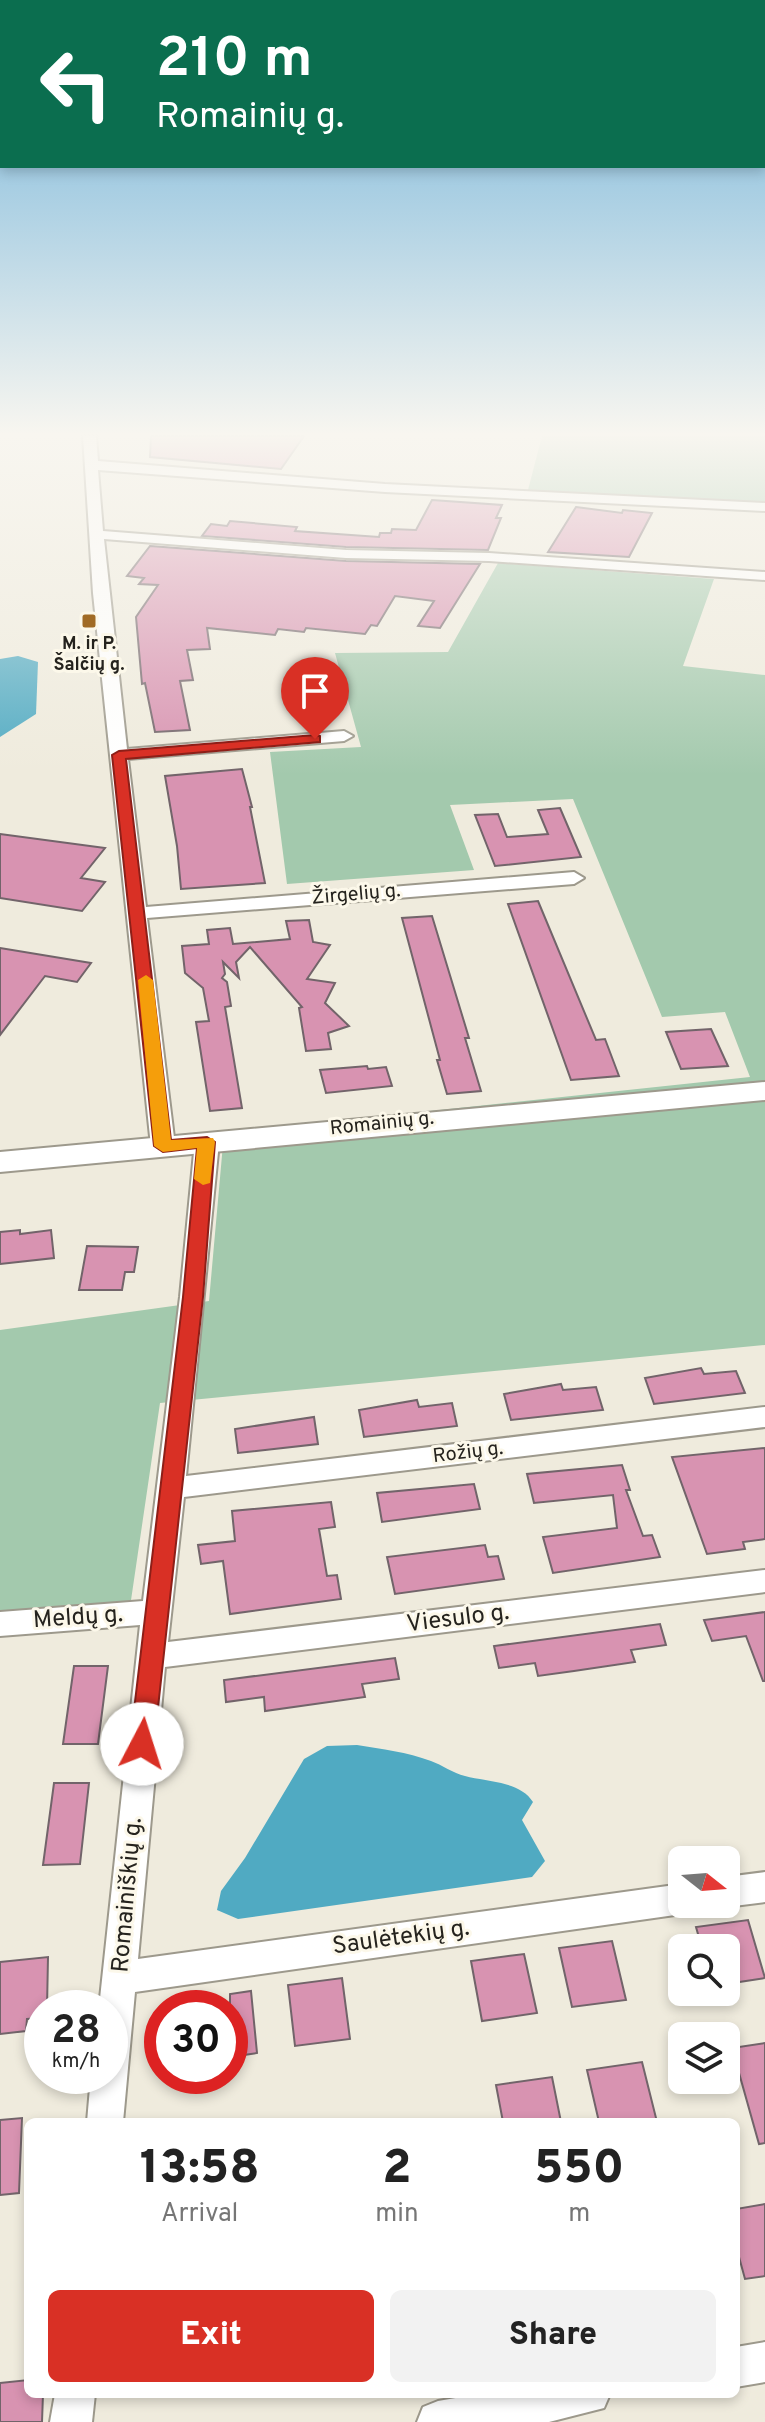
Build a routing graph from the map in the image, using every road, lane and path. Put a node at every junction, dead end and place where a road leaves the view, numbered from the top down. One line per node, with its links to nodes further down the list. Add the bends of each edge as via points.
1 (97, 549): 5 (street)
2 (287, 549): 3 (street)
3 (765, 576)
4 (344, 736): 5 (street)
5 (119, 755): 7 (street)
6 (574, 878): 7 (street, Žirgelių g.)
7 (139, 913): 10 (street)
8 (765, 1091): 9 (main road, Romainių g.)
9 (207, 1142): 10 (main road, Romainių g.); 13 (street, Romainiškių g.)
10 (163, 1146): 11 (main road, Romainių g.)
11 (0, 1162)
12 (765, 1417): 13 (street, Rožių g.)
13 (170, 1488): 15 (street, Romainiškių g.)
14 (765, 1581): 17 (street, Viesulo g.)
15 (155, 1612): 16 (street, Meldų g.); 17 (street, Romainiškių g.)
16 (0, 1624)
17 (151, 1656): 21 (street, Romainiškių g.)
18 (765, 1887): 19 (street)
19 (740, 1890)
20 (668, 1901): 21 (street, Saulėtekių g.)
21 (120, 1978): 22 (street, Romainiškių g.)
22 (105, 2118)
23 (765, 2362): 24 (street)
24 (740, 2366)
25 (74, 2398): 27 (street)
26 (568, 2398): 28 (street)
27 (71, 2422)
28 (438, 2422)

